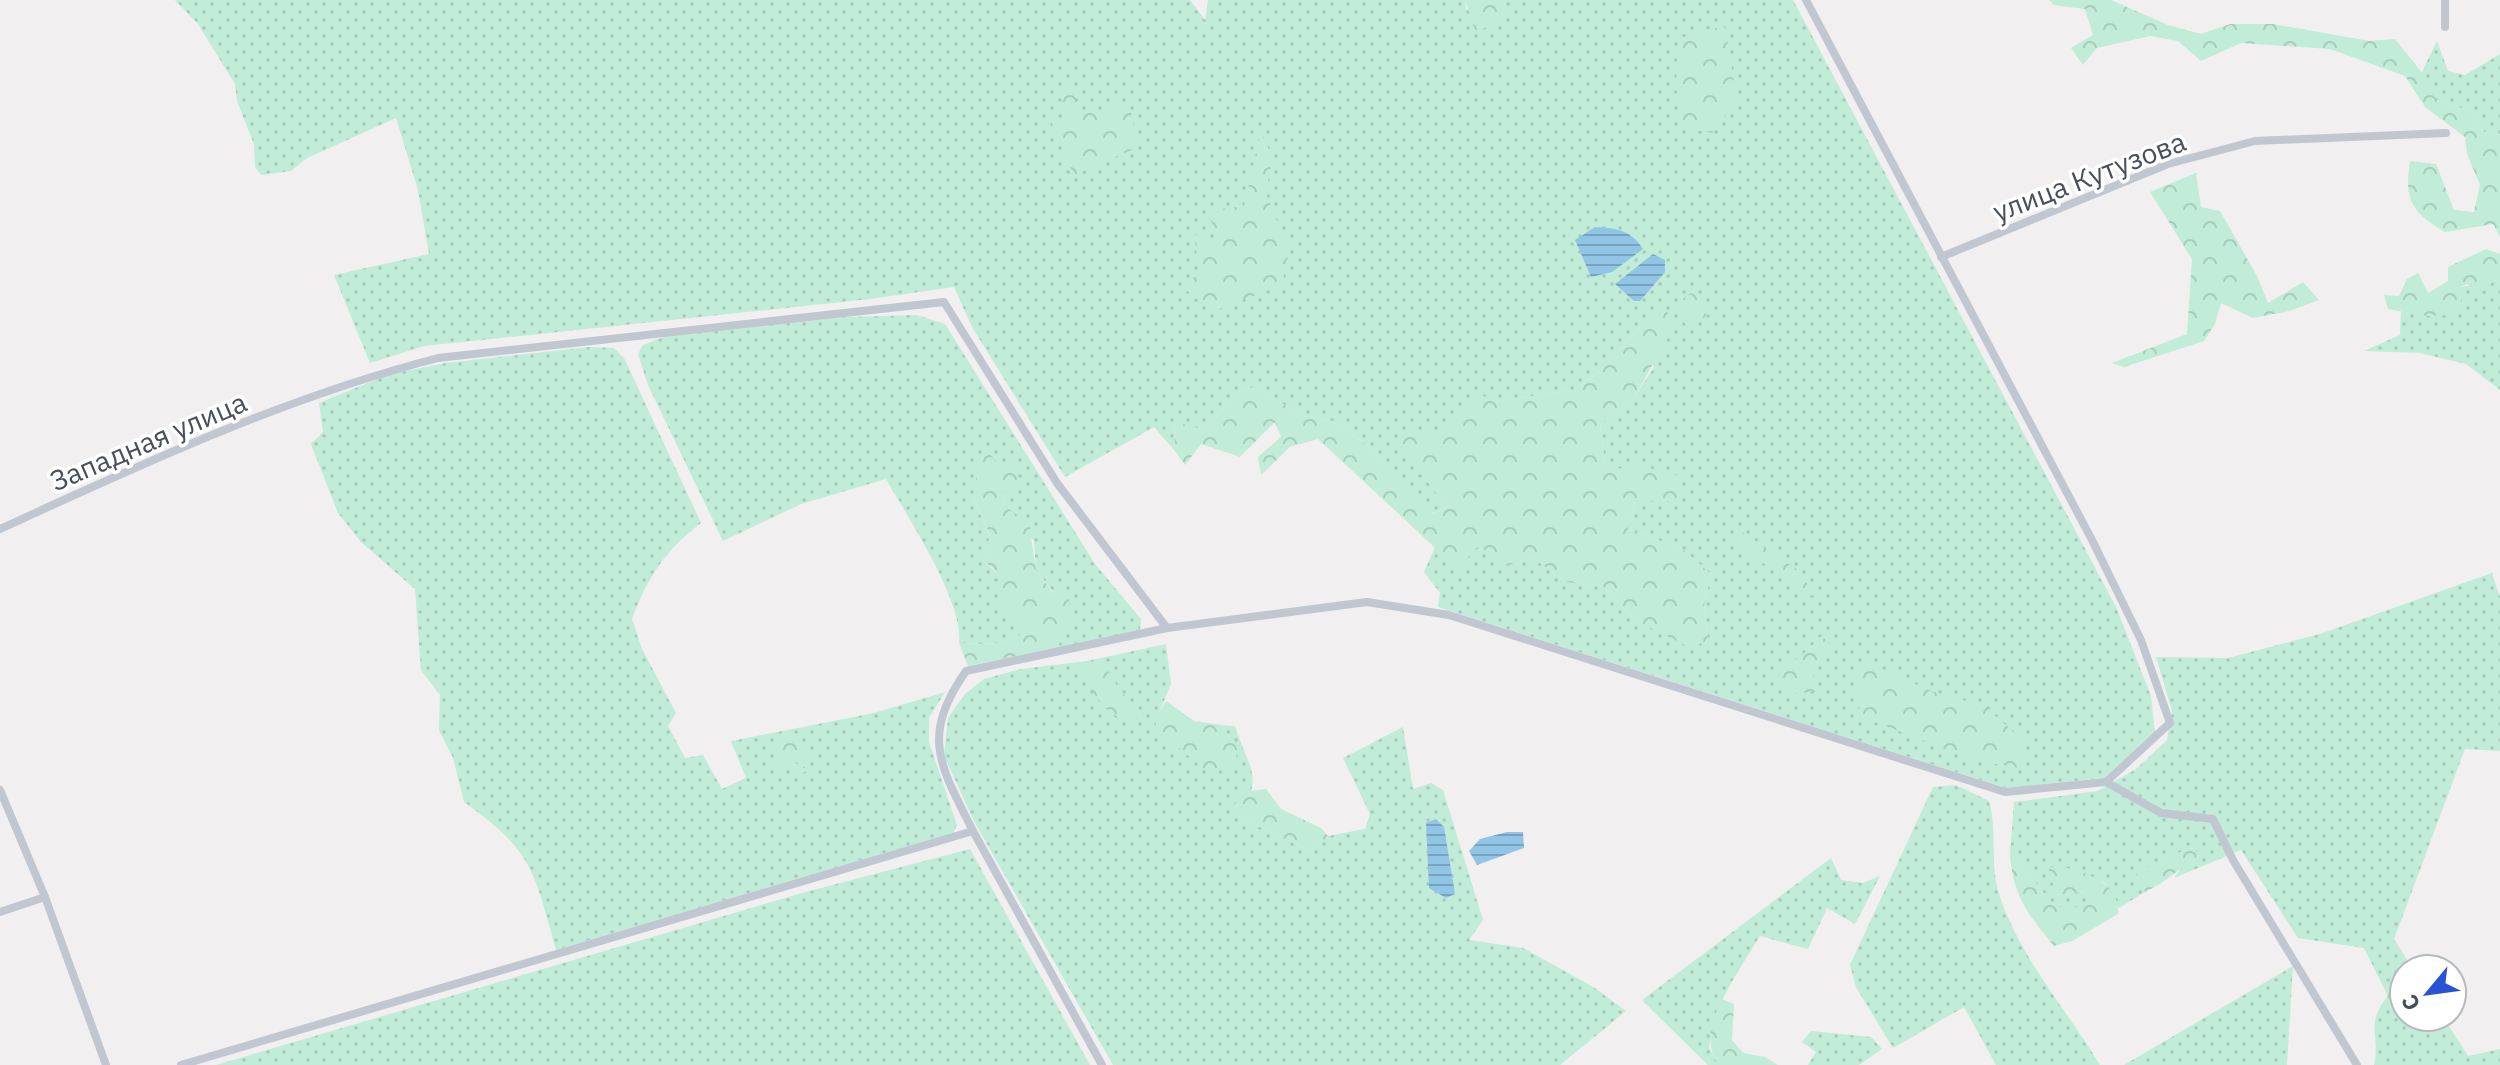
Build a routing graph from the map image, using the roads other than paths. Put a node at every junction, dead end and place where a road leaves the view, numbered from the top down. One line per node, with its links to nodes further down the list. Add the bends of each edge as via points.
1 (1806, 0): 5 (street)
2 (2445, 0): 3 (street)
3 (2445, 27)
4 (2446, 133): 5 (street, улица Кутузова, via 2255,141 2168,164)
5 (1941, 257): 8 (street, via 2099,554 2141,640 2170,723)
6 (0, 529): 7 (street, Западная улица, via 163,454 385,372 438,358 944,302 1057,483)
7 (1167, 628): 8 (street, via 1367,602 1449,615 2005,792); 10 (street, via 966,671 940,716 939,756)
8 (2106, 782): 16 (street, via 2161,813 2213,819)
9 (0, 790): 11 (street)
10 (973, 831): 14 (street); 15 (street)
11 (45, 897): 12 (street); 13 (street)
12 (0, 912)
13 (106, 1065)
14 (181, 1065)
15 (1102, 1065)
16 (2357, 1065)

